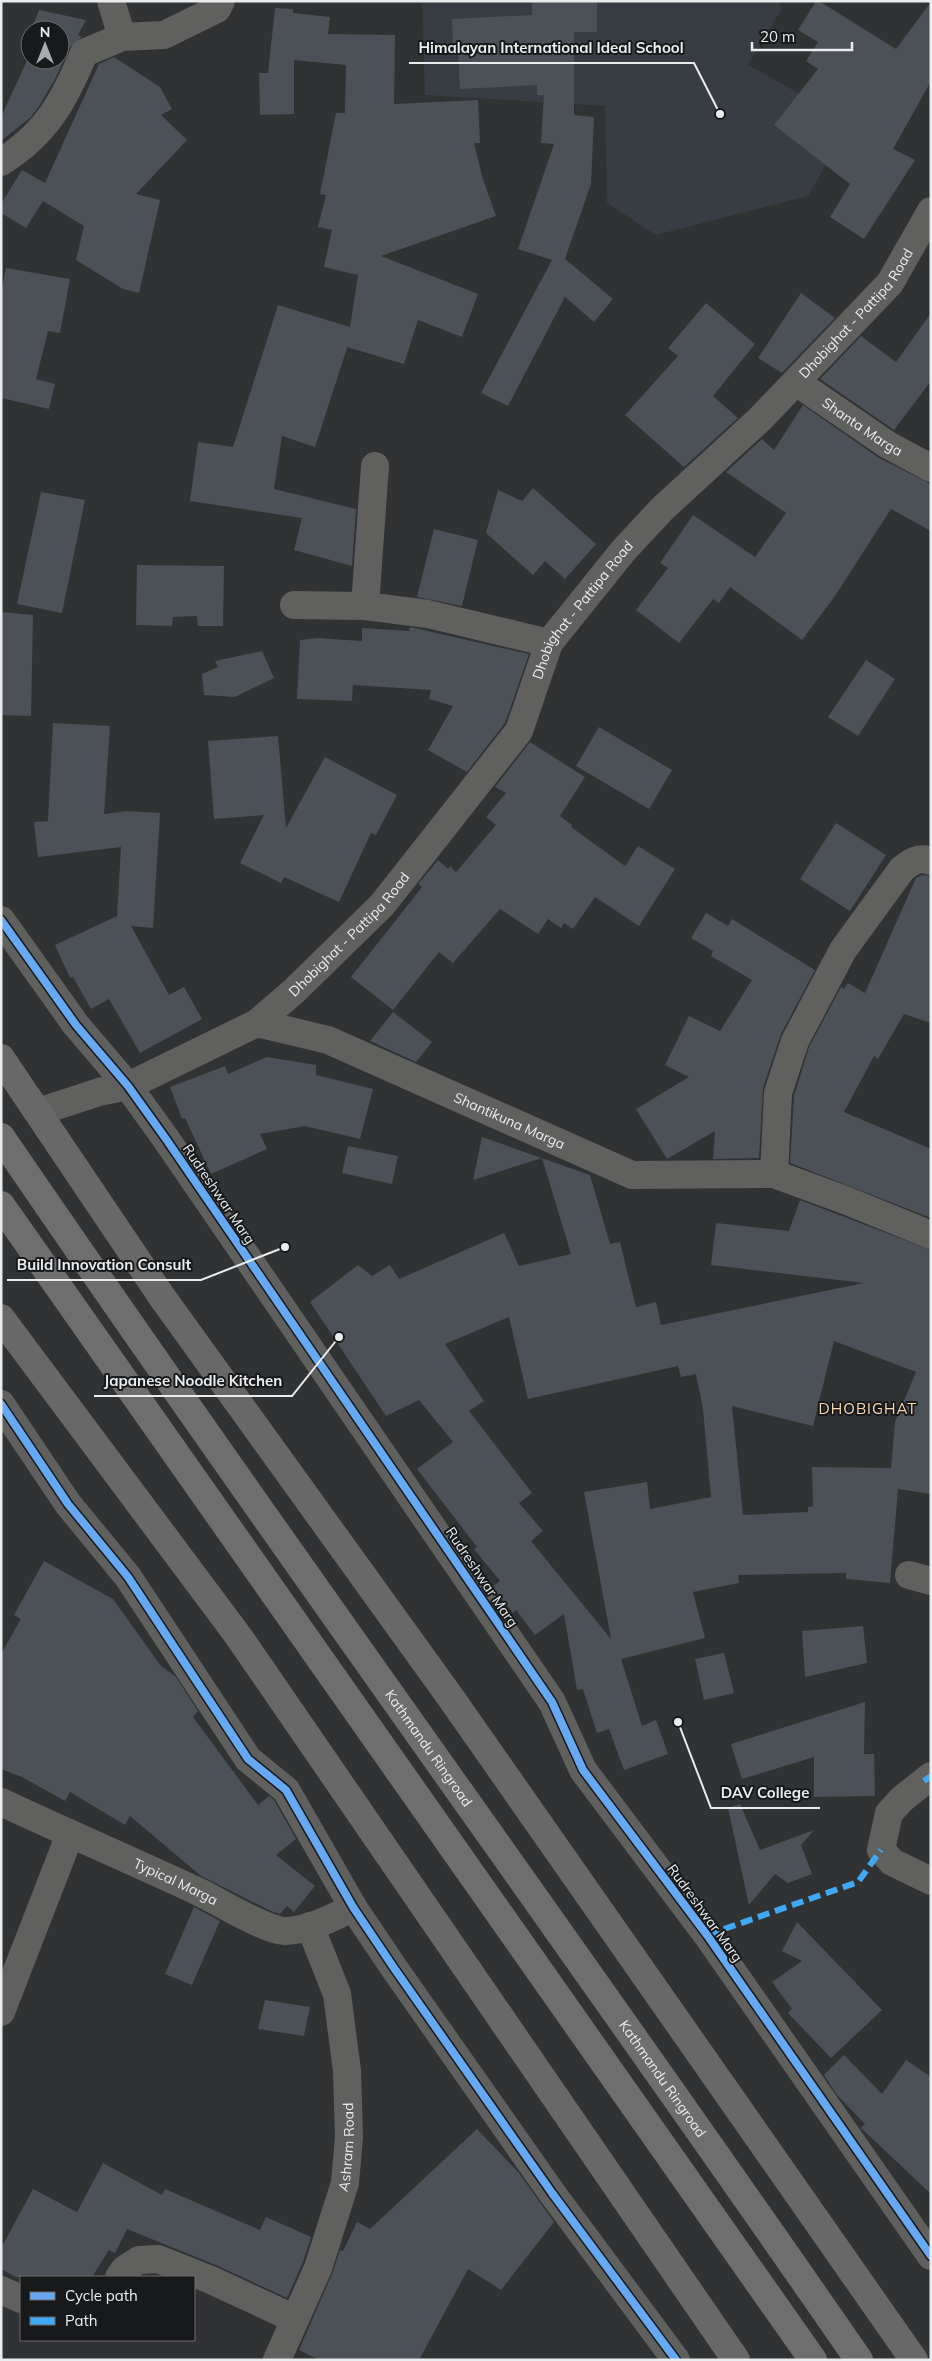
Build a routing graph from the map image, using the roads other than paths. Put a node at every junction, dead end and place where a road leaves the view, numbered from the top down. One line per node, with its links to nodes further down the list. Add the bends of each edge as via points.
1 (110, 1): 3 (street)
2 (221, 1): 3 (street, via 217,9 164,35)
3 (122, 38): 4 (street, via 84,53 67,95 38,133 18,152)
4 (1, 162)
5 (931, 211): 6 (street, Dhobighat - Pattipa Road, via 890,283)
6 (796, 382): 8 (street, Shanta Marga, via 888,445); 11 (street, Dhobighat - Pattipa Road, via 662,509)
7 (375, 466): 10 (street)
8 (931, 468)
9 (294, 605): 10 (street)
10 (365, 606): 11 (street, via 428,614)
11 (549, 643): 14 (street, Dhobighat - Pattipa Road, via 519,731 382,905)
12 (931, 861): 19 (street, via 913,861 902,869 843,950 795,1041 778,1093)
13 (1, 920): 16 (street, Rudreshwar Marg, via 76,1025)
14 (257, 1023): 16 (street); 19 (street, Shantikuna Marga, via 328,1040 632,1175)
15 (1, 1058): 17 (main road)
16 (128, 1086): 17 (street); 31 (street, Rudreshwar Marg, via 552,1702 583,1770 707,1935)
17 (38, 1112): 41 (main road, via 162,1298 451,1698)
18 (1, 1137): 40 (highway, Kathmandu Ringroad, via 171,1385 594,1979)
19 (774, 1174): 21 (street, Shantikuna Marga)
20 (1, 1205): 39 (highway)
21 (931, 1235)
22 (1, 1318): 38 (main road, via 239,1637)
23 (1, 1404): 28 (street, via 68,1504 128,1577 248,1759 286,1790)
24 (928, 1779): 27 (street, via 889,1813 881,1850 892,1862)
25 (1, 1802): 26 (street, Typical Marga)
26 (70, 1834): 29 (street, Typical Marga, via 250,1919 285,1931); 30 (street)
27 (931, 1881)
28 (354, 1908): 29 (street, Typical Marga); 37 (street, via 540,2176)
29 (310, 1926): 35 (street, Ashram Road, via 337,1994 347,2071 349,2137 345,2183 318,2268)
30 (1, 2012)
31 (931, 2256)
32 (120, 2276): 35 (street, via 138,2260 158,2259)
33 (1, 2290): 34 (street)
34 (20, 2299)
35 (295, 2319): 36 (street, Ashram Road)
36 (277, 2360)
37 (676, 2360)
38 (736, 2360)
39 (813, 2360)
40 (859, 2360)
41 (914, 2360)

